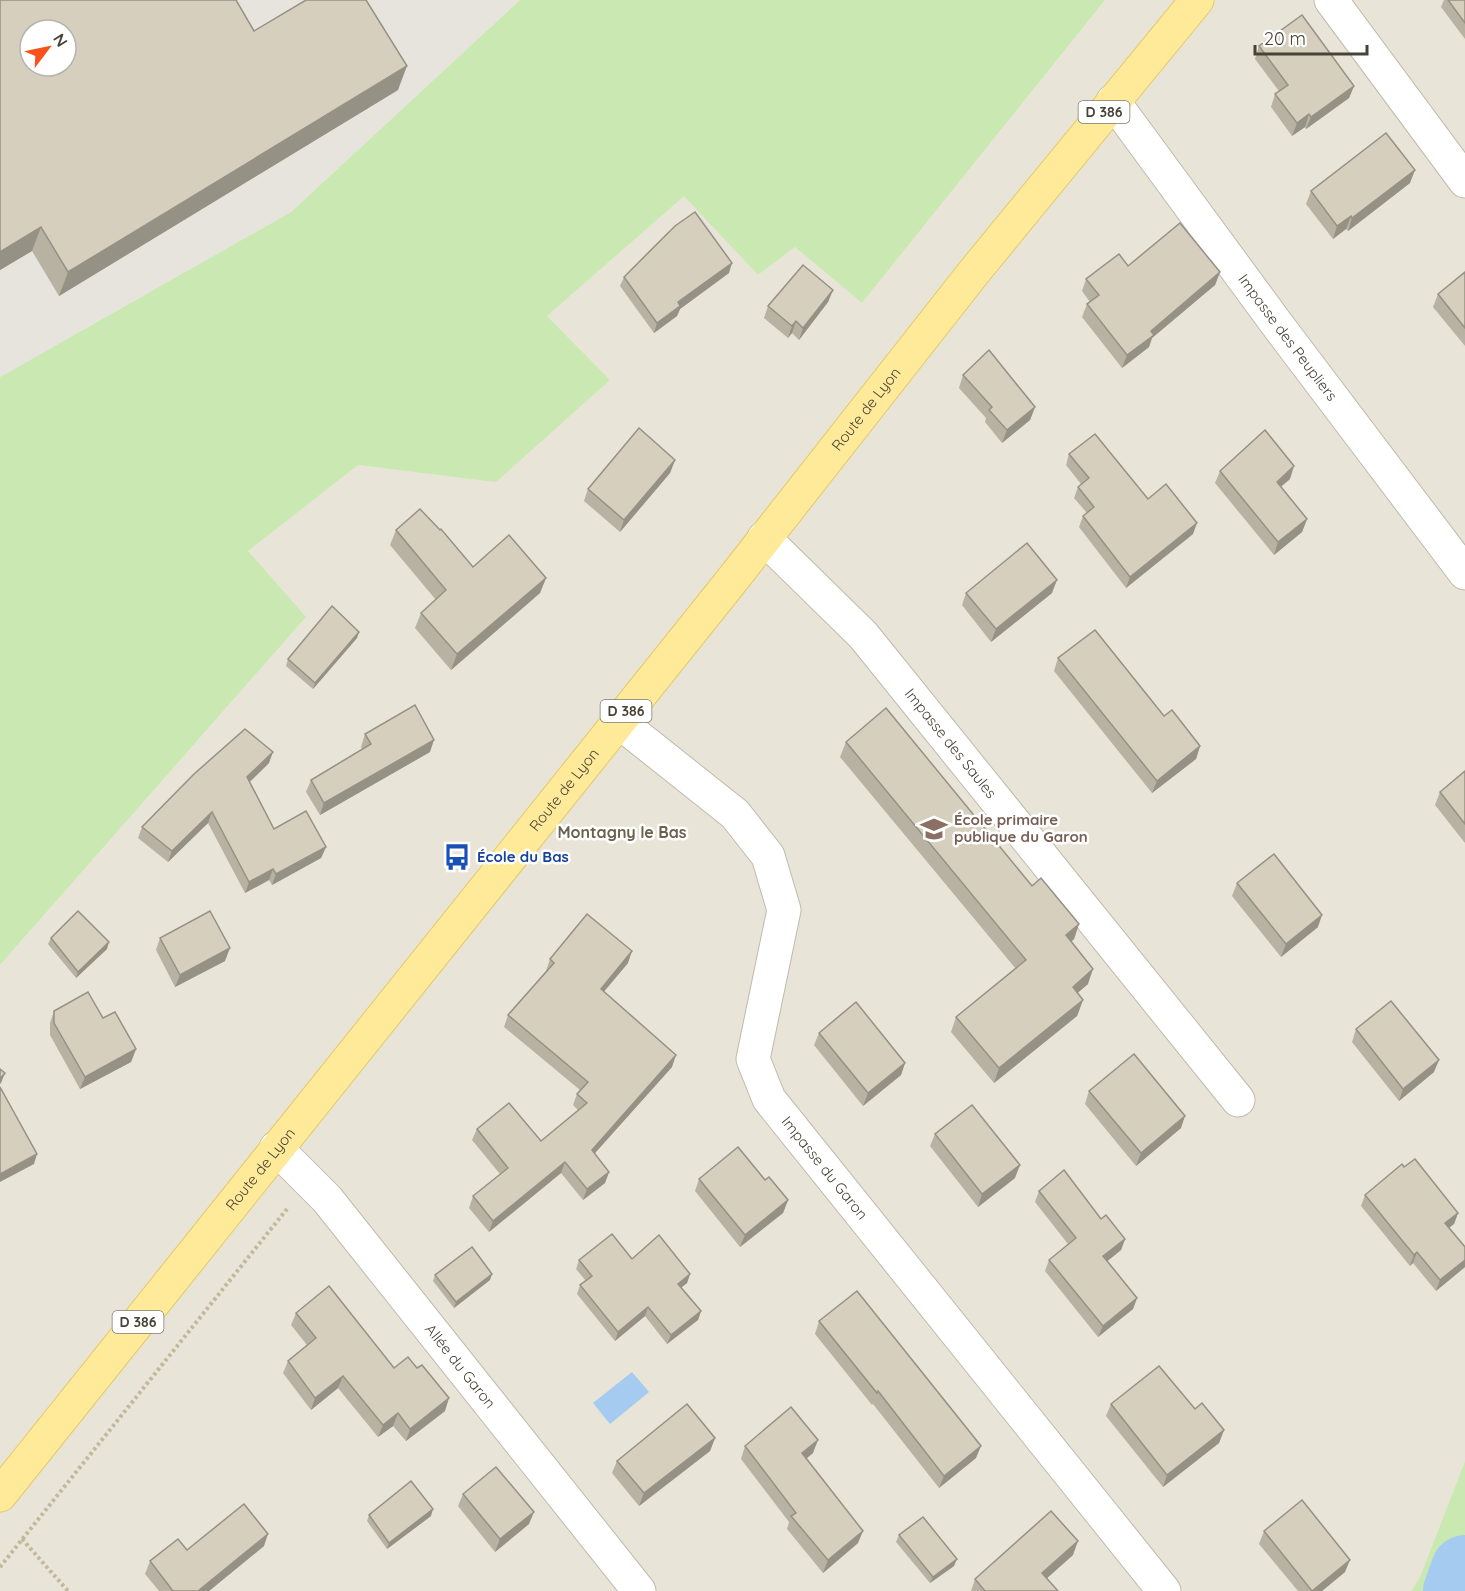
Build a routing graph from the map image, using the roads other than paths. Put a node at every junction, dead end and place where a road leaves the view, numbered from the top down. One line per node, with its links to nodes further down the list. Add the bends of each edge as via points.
1 (1197, 0): 3 (main road, Route de Lyon / D 386)
2 (1330, 0): 4 (street)
3 (1113, 101): 5 (main road, Route de Lyon / D 386); 6 (street, Impasse des Peupliers)
4 (1465, 182)
5 (764, 538): 7 (main road, Route de Lyon / D 386); 8 (street, Impasse des Saules, via 863,635)
6 (1465, 573)
7 (618, 721): 9 (main road, Route de Lyon / D 386); 12 (street, Impasse du Garon, via 735,814 768,856 784,910 753,1059 769,1099)
8 (1238, 1100)
9 (276, 1148): 10 (main road, Route de Lyon / D 386); 11 (street, Allée du Garon, via 327,1199)
10 (0, 1495)
11 (630, 1588)
12 (1164, 1591)

